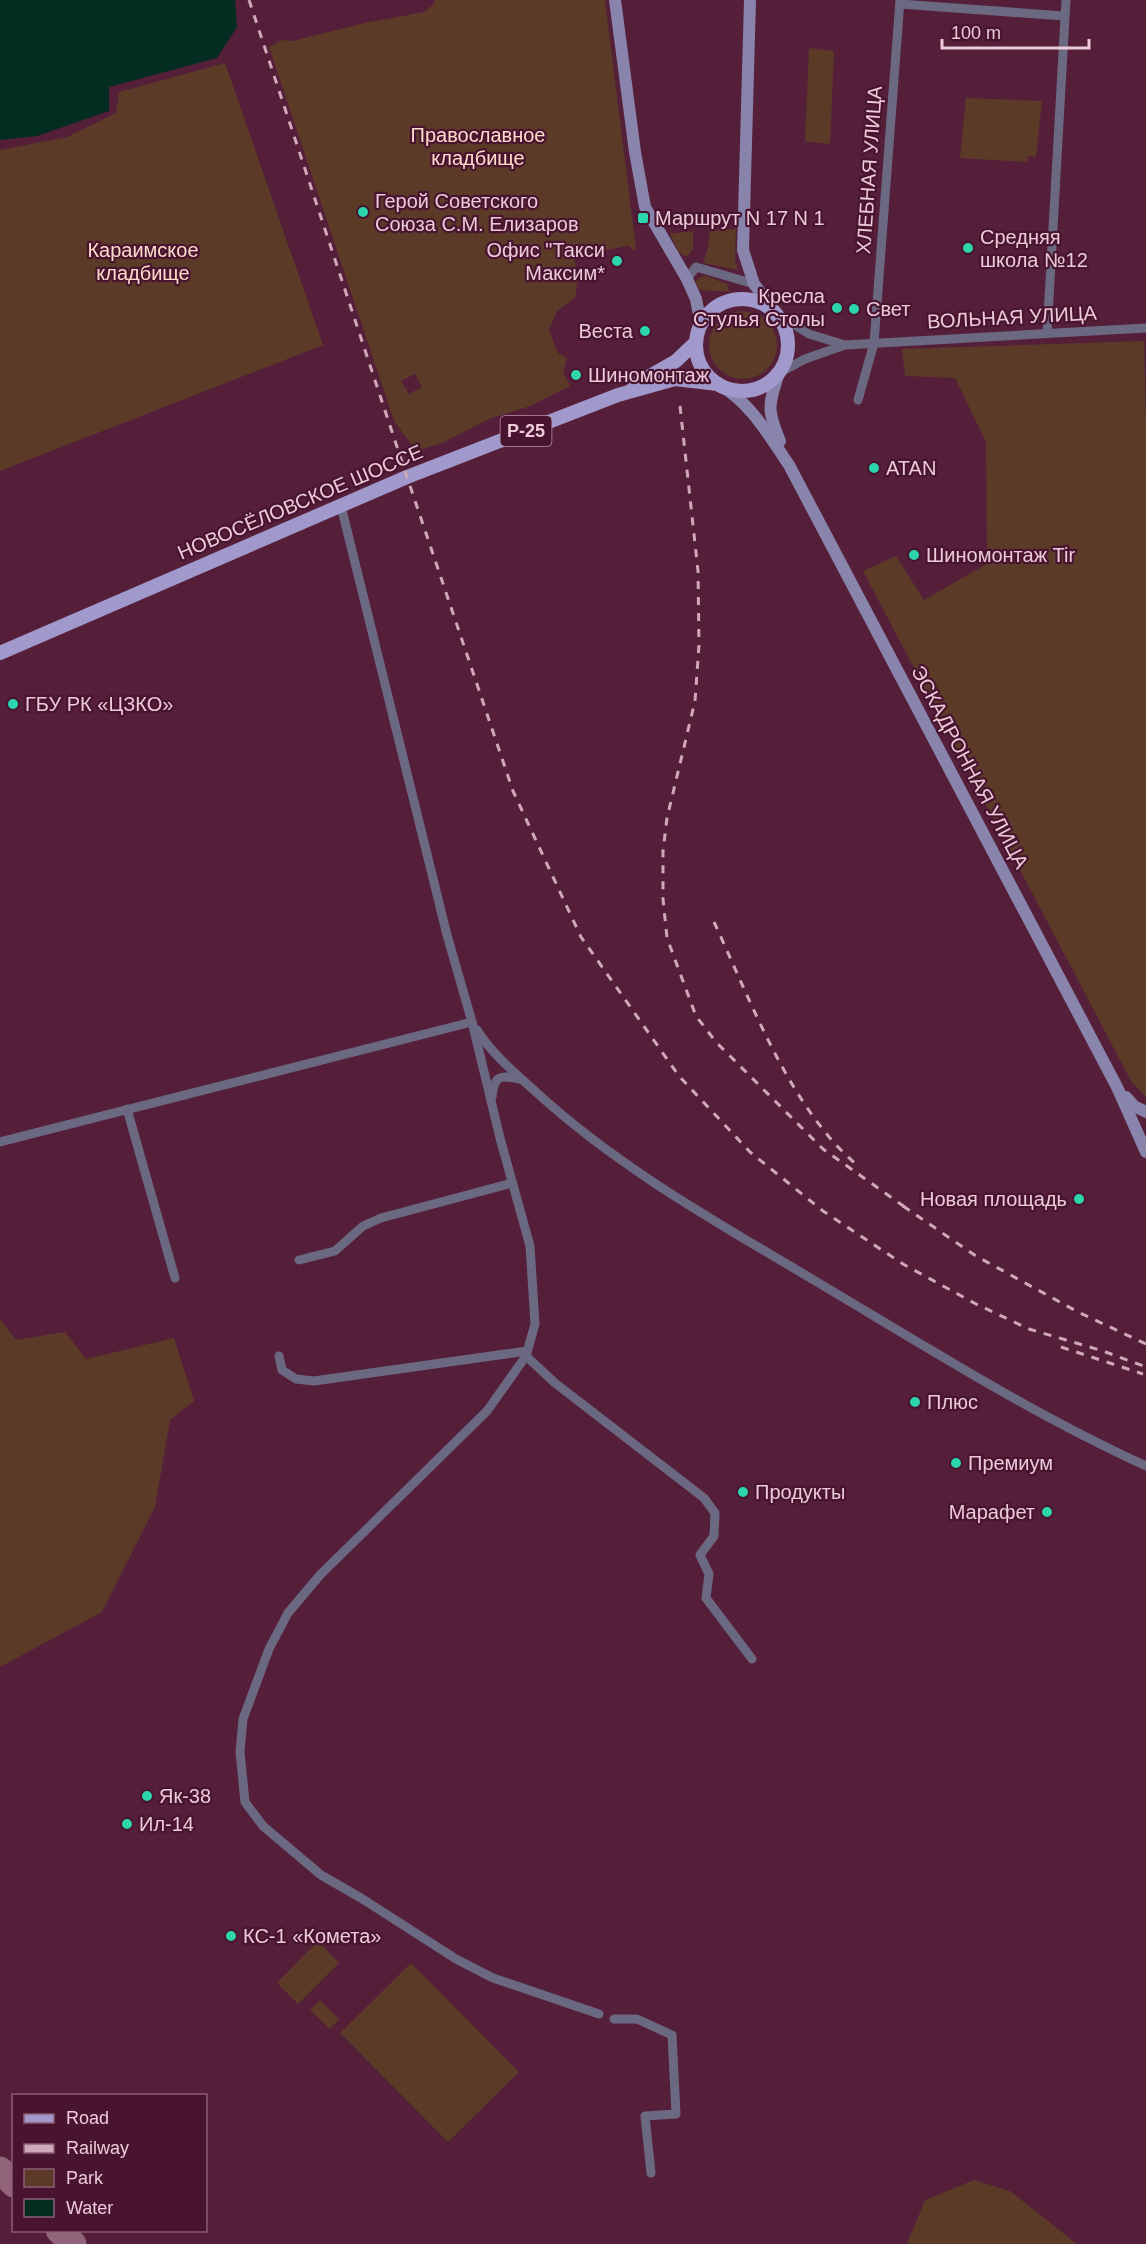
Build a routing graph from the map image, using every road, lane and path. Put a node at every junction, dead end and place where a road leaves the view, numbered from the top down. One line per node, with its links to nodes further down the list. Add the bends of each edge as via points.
1 (615, 0): 6 (main road, via 645,207)
2 (750, 0): 7 (main road, via 743,250)
3 (1066, 0): 5 (street)
4 (900, 2): 5 (street); 13 (street, ХЛЕБНАЯ УЛИЦА)
5 (1064, 16): 11 (street)
6 (687, 279): 7 (street, via 696,267); 9 (main road)
7 (754, 284): 8 (main road)
8 (777, 314): 9 (main road, via 764,304 734,300 716,306); 14 (street, via 809,333); 15 (main road, via 789,342)
9 (701, 325): 12 (main road)
10 (1145, 329): 11 (street, ВОЛЬНАЯ УЛИЦА)
11 (1047, 333): 13 (street, ВОЛЬНАЯ УЛИЦА)
12 (696, 342): 16 (main road, via 701,366); 17 (main road, НОВОСЁЛОВСКОЕ ШОССЕ, via 676,361)
13 (874, 343): 14 (street, ВОЛЬНАЯ УЛИЦА); 18 (street, ХЛЕБНАЯ УЛИЦА)
14 (845, 345): 15 (street, via 805,359)
15 (779, 374): 16 (main road, via 752,389 735,390); 19 (main road, via 769,404 770,415)
16 (718, 384): 17 (main road, НОВОСЁЛОВСКОЕ ШОССЕ, via 675,379); 19 (main road, via 749,407)
17 (618, 395): 20 (main road, НОВОСЁЛОВСКОЕ ШОССЕ / Р-25)
18 (858, 400)
19 (789, 465): 24 (main road, ЭСКАДРОННАЯ УЛИЦА)
20 (341, 506): 21 (main road, НОВОСЁЛОВСКОЕ ШОССЕ / Р-25); 22 (street, via 448,940)
21 (0, 653)
22 (472, 1022): 23 (street); 25 (street); 26 (street)
23 (522, 1080): 25 (street, via 498,1078); 36 (street, via 619,1160 715,1222 962,1369 1083,1437)
24 (1117, 1087): 27 (main road, via 1134,1106); 28 (main road)
25 (491, 1102): 31 (street)
26 (127, 1109): 29 (street); 33 (street)
27 (1146, 1112)
28 (1143, 1135): 30 (main road)
29 (0, 1142)
30 (1146, 1152)
31 (512, 1183): 32 (street, via 381,1218 363,1226 335,1251); 34 (street, via 530,1246 535,1324)
32 (299, 1260)
33 (175, 1278)
34 (527, 1354): 35 (street, via 314,1381 296,1379 282,1371); 37 (street, via 555,1383 704,1498 715,1513 714,1536 700,1555 709,1575 706,1598); 38 (street, via 487,1411 320,1575 288,1613 246,1706 240,1752 242,1778 245,1802 263,1826 321,1875 493,1978)
35 (279, 1356)
36 (1146, 1466)
37 (752, 1659)
38 (599, 2014)
39 (614, 2019): 40 (street, via 637,2019 672,2035 676,2114 645,2116)
40 (651, 2173)

